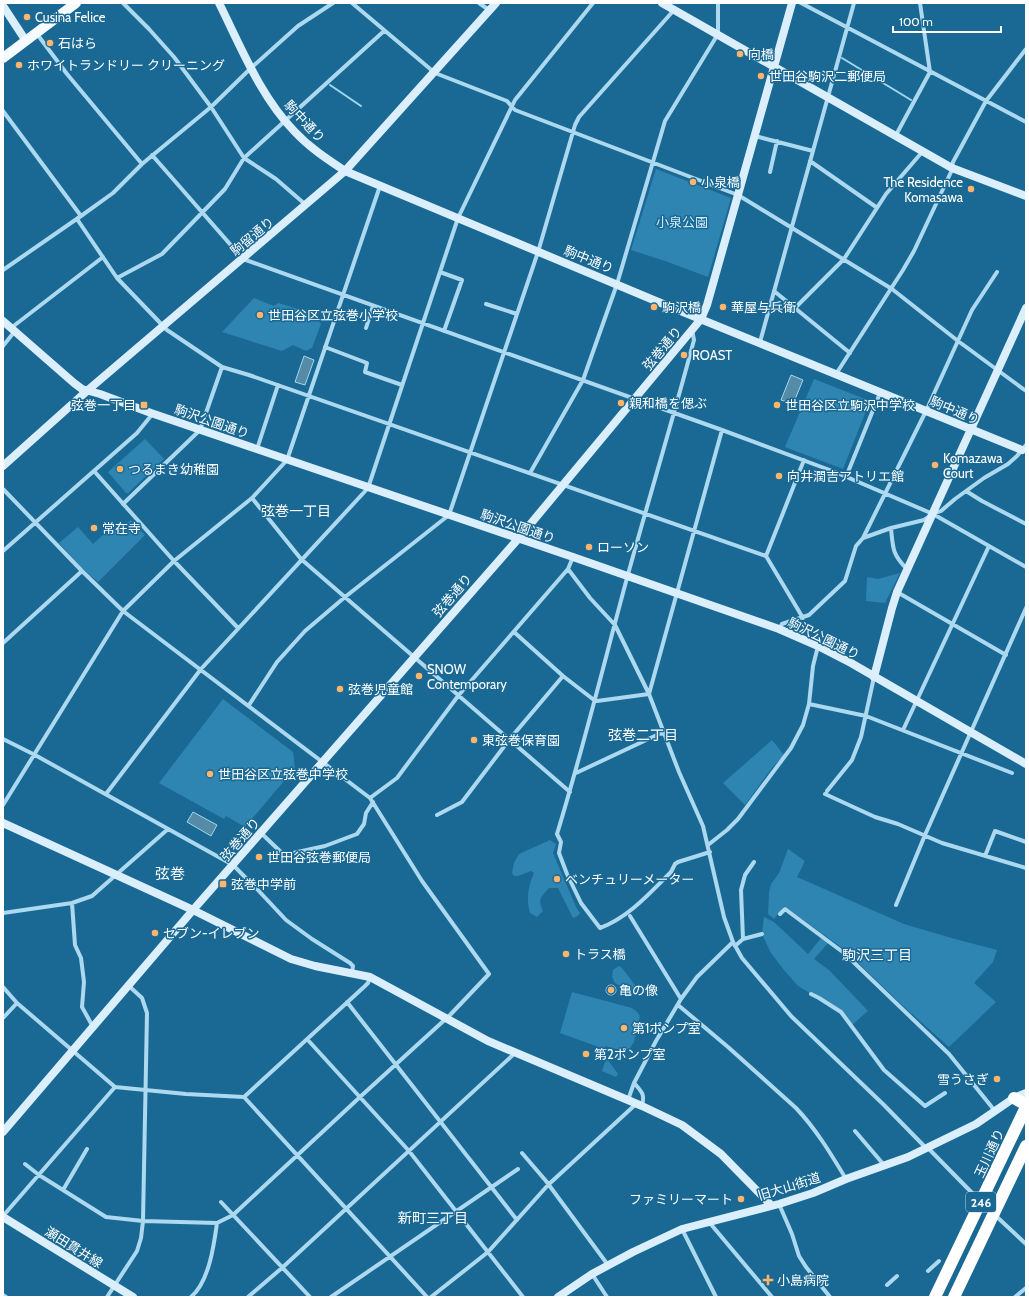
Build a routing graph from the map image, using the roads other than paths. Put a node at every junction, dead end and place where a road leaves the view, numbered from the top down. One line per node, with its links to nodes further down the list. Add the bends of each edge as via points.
1 (76, 3): 20 (main road)
2 (123, 3): 32 (street, via 174,57)
3 (219, 3): 26 (street, 駒中通り)
4 (333, 3): 26 (street, via 298,26)
5 (352, 3): 19 (street)
6 (479, 3): 16 (street)
7 (496, 3): 16 (street, 駒留通り)
8 (594, 3): 31 (street)
9 (662, 3): 17 (street)
10 (718, 3): 21 (street)
11 (792, 3): 25 (street, 弦巻通り)
12 (801, 3): 18 (street)
13 (854, 3): 18 (street)
14 (920, 3): 27 (street)
15 (3, 6): 22 (street)
16 (490, 10): 28 (street, 駒留通り)
17 (674, 10): 21 (street); 36 (street, via 579,118)
18 (846, 27): 27 (street); 29 (street)
19 (384, 31): 28 (street); 34 (street)
20 (37, 34): 22 (main road); 46 (street)
21 (718, 34): 25 (street); 45 (street, via 665,121)
22 (26, 41): 24 (main road)
23 (1026, 50): 30 (street)
24 (3, 58)
25 (775, 67): 29 (street); 38 (street, 弦巻通り)
26 (251, 68): 32 (street); 34 (street, 駒中通り)
27 (930, 72): 30 (street); 37 (street)
28 (435, 73): 31 (street, via 507,102); 48 (street, 駒留通り)
29 (828, 97): 37 (street); 40 (street)
30 (986, 101): 35 (street); 47 (street)
31 (511, 106): 36 (street); 57 (street)
32 (211, 107): 42 (street); 43 (street)
33 (3, 111): 56 (street)
34 (285, 121): 43 (street); 48 (street, 駒中通り, via 316,152)
35 (1026, 122)
36 (574, 131): 45 (street); 59 (street)
37 (896, 135): 41 (street)
38 (755, 136): 39 (street); 51 (street, 弦巻通り)
39 (777, 141): 40 (street); 49 (street)
40 (813, 150): 44 (street)
41 (924, 151): 47 (street); 54 (street)
42 (152, 155): 46 (street); 55 (street)
43 (244, 158): 53 (street, via 276,179); 55 (street, via 225,189)
44 (810, 161): 54 (street); 58 (street)
45 (653, 162): 51 (street); 67 (street)
46 (142, 164): 56 (street, via 121,186)
47 (952, 168): 52 (street); 68 (street, via 914,251)
48 (346, 171): 50 (street, 駒中通り); 53 (street, 駒留通り)
49 (770, 172)
50 (380, 186): 57 (street, 駒中通り); 70 (street)
51 (738, 195): 58 (street); 76 (street, 弦巻通り, via 706,310)
52 (1026, 196)
53 (306, 205): 61 (street, 駒留通り)
54 (876, 207): 62 (street)
55 (202, 212): 61 (street); 66 (street, via 162,254)
56 (79, 218): 60 (street); 63 (street)
57 (458, 218): 59 (street, 駒中通り); 64 (street)
58 (792, 228): 62 (street); 69 (street)
59 (538, 252): 67 (street, 駒中通り); 75 (street)
60 (103, 257): 66 (street); 81 (street)
61 (243, 259): 70 (street); 79 (street, 駒留通り)
62 (844, 259): 68 (street); 73 (street)
63 (3, 270)
64 (440, 272): 78 (street); 83 (street, via 462,280)
65 (997, 272): 84 (street, via 972,310)
66 (117, 278): 79 (street)
67 (617, 284): 76 (street, 駒中通り); 93 (street)
68 (892, 289): 84 (street); 89 (street)
69 (774, 292): 73 (street); 85 (street)
70 (343, 294): 72 (street); 87 (street)
71 (486, 304): 75 (street)
72 (373, 306): 78 (street); 80 (street)
73 (795, 308): 89 (street)
74 (1026, 308): 91 (street)
75 (517, 314): 88 (street)
76 (701, 319): 82 (street, 弦巻通り); 85 (street, 駒中通り)
77 (3, 321): 81 (street, 駒沢公園通り)
78 (423, 323): 83 (street); 95 (street)
79 (163, 326): 90 (street); 96 (street, 駒留通り)
80 (366, 328)
81 (13, 329): 86 (street); 96 (street, 駒沢公園通り, via 74,384)
82 (692, 330): 100 (street, 弦巻通り); 103 (street, via 694,340)
83 (444, 331): 88 (street)
84 (958, 341): 91 (street); 101 (street)
85 (760, 342): 92 (street, 駒中通り)
86 (3, 346)
87 (325, 347): 95 (street, via 367,363 365,372); 99 (street)
88 (504, 353): 93 (street); 110 (street)
89 (850, 353): 92 (street)
90 (222, 367): 94 (street); 105 (street)
91 (998, 370): 97 (street); 107 (street)
92 (836, 374): 98 (street, 駒中通り)
93 (582, 380): 100 (street); 115 (street)
94 (278, 385): 99 (street); 109 (street)
95 (402, 385): 104 (street)
96 (88, 390): 102 (street, 駒沢公園通り); 113 (street, 駒留通り)
97 (1026, 390)
98 (880, 392): 101 (street, 駒中通り); 116 (street)
99 (308, 396): 104 (street); 111 (street)
100 (634, 399): 103 (street); 117 (street, 弦巻通り)
101 (926, 411): 107 (street, 駒中通り); 121 (street)
102 (152, 413): 105 (street, 駒沢公園通り); 114 (street, via 137,433)
103 (674, 413): 106 (street); 124 (street)
104 (389, 424): 110 (street); 118 (street)
105 (200, 430): 109 (street, 駒沢公園通り); 123 (street)
106 (722, 430): 112 (street); 130 (street)
107 (971, 430): 108 (street, 駒中通り); 125 (street)
108 (1024, 448): 120 (street, via 1008,464 993,471)
109 (256, 450): 111 (street, 駒沢公園通り)
110 (470, 453): 115 (street); 126 (street)
111 (286, 460): 118 (street, 駒沢公園通り); 122 (street)
112 (804, 460): 116 (street); 135 (street)
113 (3, 466)
114 (94, 471): 123 (street); 127 (street)
115 (530, 473): 117 (street)
116 (846, 477): 121 (street)
117 (562, 485): 124 (street); 132 (street, 弦巻通り)
118 (368, 488): 126 (street, 駒沢公園通り); 137 (street)
119 (3, 489): 127 (street)
120 (966, 491): 125 (street, via 941,511); 128 (street)
121 (885, 494): 125 (street); 131 (street)
122 (252, 498): 137 (street); 138 (street)
123 (123, 504): 138 (street)
124 (646, 514): 130 (street); 143 (street)
125 (933, 514): 129 (street, via 924,520); 133 (street); 141 (street)
126 (449, 515): 132 (street, 駒沢公園通り); 146 (street)
127 (36, 522): 134 (street); 142 (street)
128 (1026, 524)
129 (891, 528): 131 (street); 141 (street, via 894,552)
130 (693, 531): 135 (street); 145 (street)
131 (863, 538): 149 (street, via 856,546 845,581)
132 (518, 539): 136 (street, 駒沢公園通り); 158 (street, 弦巻通り)
133 (989, 546): 139 (street); 150 (street)
134 (3, 551)
135 (766, 556): 149 (street)
136 (573, 557): 140 (street); 143 (street, 駒沢公園通り)
137 (301, 559): 146 (street); 152 (street)
138 (174, 561): 148 (street); 152 (street)
139 (1026, 567)
140 (568, 569): 151 (street); 154 (street)
141 (907, 570): 144 (street)
142 (82, 571): 148 (street); 155 (street)
143 (628, 576): 145 (street, 駒沢公園通り); 151 (street)
144 (898, 592): 150 (street); 161 (street)
145 (677, 593): 153 (street, 駒沢公園通り); 162 (street)
146 (345, 597): 158 (street); 167 (street, via 305,631 277,662)
147 (1026, 608): 157 (street)
148 (123, 611): 159 (street); 175 (street)
149 (803, 618): 153 (street, via 782,624)
150 (953, 624): 157 (street); 165 (street)
151 (615, 625): 162 (street); 164 (street)
152 (238, 628): 159 (street)
153 (779, 629): 156 (street, 駒沢公園通り)
154 (514, 632): 160 (street); 163 (street)
155 (3, 643)
156 (818, 646): 161 (street, 駒沢公園通り); 166 (street)
157 (1006, 655): 171 (street)
158 (413, 657): 163 (street); 176 (street, 弦巻通り)
159 (202, 669): 167 (street); 181 (street)
160 (563, 676): 164 (street); 173 (street)
161 (874, 677): 165 (street, 駒沢公園通り); 168 (street)
162 (648, 694): 164 (street); 170 (street)
163 (458, 696): 173 (street); 182 (street, via 397,778)
164 (594, 700): 178 (street)
165 (916, 702): 169 (street); 171 (street, 駒沢公園通り)
166 (809, 704): 168 (street); 191 (street, via 803,726 791,748 738,819)
167 (249, 705): 176 (street)
168 (866, 716): 169 (street); 189 (street, via 852,760 826,793 875,817)
169 (903, 730): 174 (street)
170 (664, 733): 178 (street); 191 (street, via 703,826)
171 (971, 733): 174 (street); 177 (street, 駒沢公園通り)
172 (3, 739): 175 (street)
173 (509, 740): 180 (street); 185 (street, via 460,804)
174 (962, 753): 179 (street); 189 (street)
175 (35, 754): 181 (street); 184 (street)
176 (323, 762): 182 (street); 188 (street, 弦巻通り)
177 (1026, 764)
178 (576, 773): 180 (street)
179 (1012, 773)
180 (570, 792): 192 (street, via 557,834 561,842 559,853 581,904 600,928 612,924 629,911 671,872 675,864)
181 (106, 794): 187 (street)
182 (370, 798): 183 (street)
183 (373, 802): 188 (street, via 357,834 325,846 284,855); 217 (street, via 426,887 488,974)
184 (3, 805)
185 (437, 815)
186 (3, 824): 197 (street)
187 (168, 829): 195 (street); 197 (street)
188 (261, 833): 195 (street, 弦巻通り)
189 (925, 835): 193 (street); 199 (street)
190 (1026, 842): 193 (street, via 995,831)
191 (708, 845): 192 (street)
192 (710, 852): 206 (street, via 724,917)
193 (985, 856): 196 (street)
194 (754, 862): 205 (street, via 745,875 741,890)
195 (233, 865): 200 (street, 弦巻通り); 207 (street, via 286,920 350,963 353,966)
196 (1026, 868)
197 (116, 876): 198 (street, via 92,896); 200 (street)
198 (72, 903): 201 (street); 218 (street, via 75,945 81,958 84,982 82,1007)
199 (896, 905)
200 (193, 910): 207 (street, via 291,959); 209 (street, 弦巻通り)
201 (3, 913)
202 (780, 914): 233 (street, via 785,909 844,953 949,1054)
203 (630, 916): 212 (street)
204 (762, 934): 205 (street)
205 (743, 939): 206 (street)
206 (734, 944): 212 (street, via 696,977); 239 (street, via 742,958 791,1016)
207 (352, 973): 208 (street)
208 (370, 977): 213 (street); 217 (street)
209 (129, 986): 218 (street, 弦巻通り); 225 (street, via 142,998 147,1013)
210 (3, 987): 214 (street)
211 (811, 994): 226 (street, via 841,1012 884,1070 925,1106)
212 (681, 999): 215 (street)
213 (347, 1002): 219 (street); 222 (street)
214 (17, 1003): 216 (street); 220 (street)
215 (678, 1005): 223 (street); 249 (street, via 805,1117)
216 (3, 1018)
217 (446, 1018): 221 (street); 222 (street)
218 (93, 1027): 220 (street, 弦巻通り)
219 (307, 1039): 228 (street); 229 (street)
220 (73, 1051): 224 (street); 237 (street, 弦巻通り)
221 (515, 1053): 231 (street); 234 (street)
222 (396, 1064): 229 (street); 234 (street)
223 (634, 1083): 231 (street); 231 (street, via 644,1098)
224 (115, 1087): 225 (street); 248 (street)
225 (145, 1089): 228 (street); 262 (street)
226 (945, 1093)
227 (1026, 1093): 230 (street, 旧大山街道)
228 (244, 1097): 243 (street)
229 (360, 1097): 241 (street); 243 (street)
230 (1014, 1098): 232 (highway); 233 (street, 旧大山街道)
231 (635, 1104): 250 (street); 255 (street, via 682,1125 706,1142)
232 (1026, 1106): 254 (highway, 玉川通り / 246)
233 (995, 1111): 239 (street, 旧大山街道, via 976,1124)
234 (442, 1122): 241 (street); 251 (street)
235 (1026, 1125): 295 (highway)
236 (855, 1131): 246 (street)
237 (3, 1132)
238 (1026, 1146): 296 (highway)
239 (927, 1148): 246 (street, 旧大山街道); 254 (street)
240 (87, 1149): 252 (street)
241 (409, 1151): 256 (street); 257 (street)
242 (522, 1153): 250 (street)
243 (297, 1156): 256 (street); 258 (street)
244 (1026, 1158): 260 (highway, 246)
245 (25, 1164): 248 (street)
246 (884, 1166): 249 (street, 旧大山街道)
247 (518, 1169): 251 (street)
248 (39, 1175): 252 (street); 259 (street)
249 (846, 1179): 255 (street, 旧大山街道, via 820,1191)
250 (548, 1185): 261 (street); 270 (street)
251 (492, 1186): 257 (street); 261 (street)
252 (63, 1190): 262 (street, via 106,1217)
253 (221, 1202): 258 (street)
254 (981, 1202): 294 (highway, 玉川通り / 246)
255 (775, 1204): 263 (street, 旧大山街道); 293 (street, via 792,1234 799,1256)
256 (347, 1209): 268 (street); 271 (street)
257 (456, 1211): 267 (street); 268 (street)
258 (233, 1215): 264 (street); 271 (street)
259 (3, 1216): 276 (street, 瀬田貫井線)
260 (997, 1217): 266 (street); 297 (highway, 246)
261 (517, 1220): 267 (street)
262 (143, 1221): 264 (street); 276 (street, via 137,1251)
263 (709, 1222): 265 (street, 旧大山街道); 292 (street)
264 (217, 1223): 282 (street, via 211,1258 198,1291)
265 (682, 1229): 270 (street, 旧大山街道); 291 (street)
266 (1026, 1244)
267 (488, 1252): 287 (street); 288 (street)
268 (391, 1257): 285 (street); 286 (street)
269 (939, 1261): 272 (street)
270 (608, 1266): 273 (street, 旧大山街道)
271 (283, 1268): 283 (street); 284 (street)
272 (928, 1271)
273 (592, 1274): 289 (street, 旧大山街道); 290 (street)
274 (897, 1276): 275 (street)
275 (887, 1285)
276 (114, 1286): 280 (street); 281 (street, 瀬田貫井線)
277 (1026, 1288): 298 (street)
278 (3, 1295): 279 (street)
279 (6, 1297)
280 (106, 1297)
281 (133, 1297)
282 (191, 1297)
283 (248, 1297)
284 (310, 1297)
285 (331, 1297)
286 (428, 1297)
287 (431, 1297)
288 (523, 1297)
289 (558, 1297)
290 (607, 1297)
291 (716, 1297)
292 (772, 1297)
293 (830, 1297)
294 (935, 1297)
295 (944, 1297)
296 (954, 1297)
297 (960, 1297)
298 (1015, 1297)

